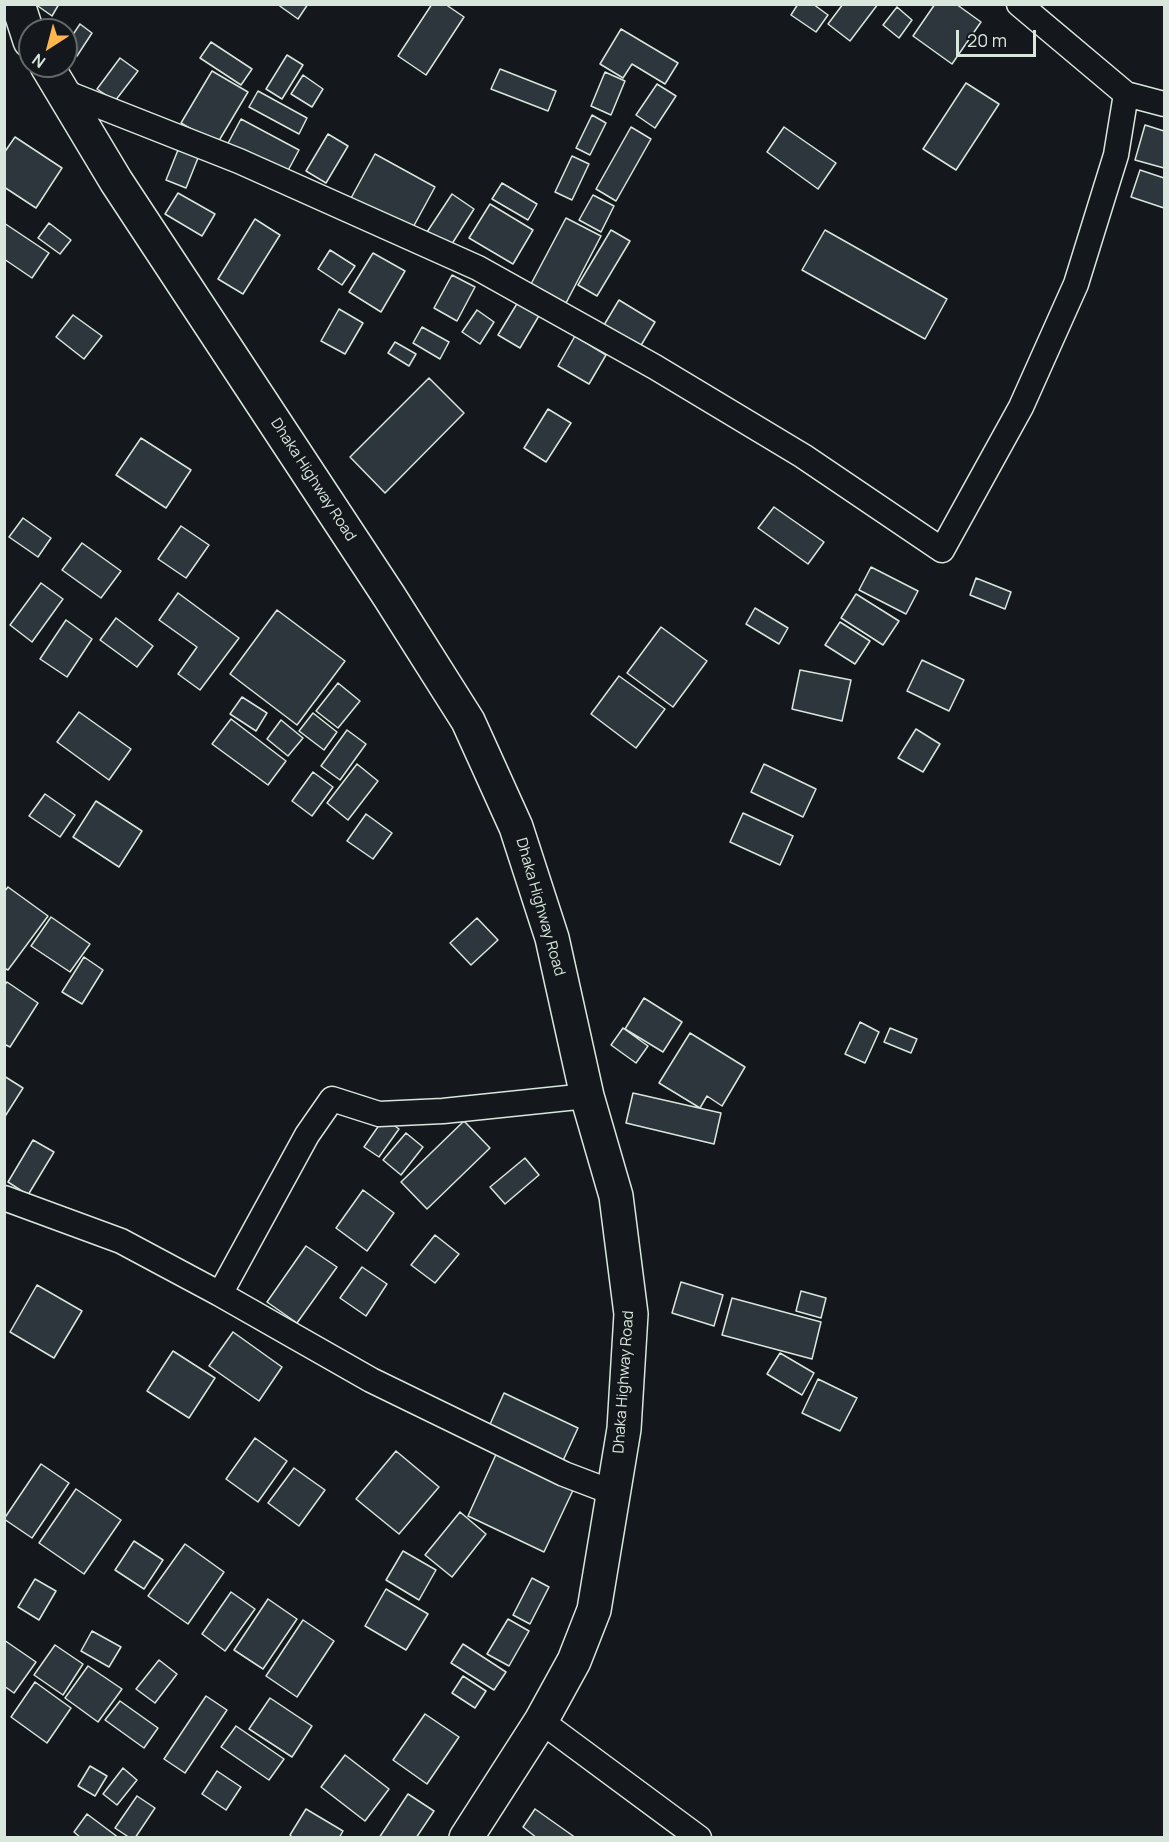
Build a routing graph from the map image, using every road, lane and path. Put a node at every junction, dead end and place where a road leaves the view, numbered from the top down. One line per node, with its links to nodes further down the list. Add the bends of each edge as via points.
1 (1019, 4): 3 (street)
2 (55, 79): 3 (street, via 478,268 794,450 942,550 1022,407 1076,284 1116,155); 5 (main road, Dhaka Highway Road, via 116,181 468,721 516,827 552,938)
3 (1125, 94): 4 (street)
4 (1164, 104)
5 (587, 1096): 7 (street, via 379,1114 332,1099 307,1135); 8 (main road, Dhaka Highway Road, via 616,1196 631,1314 624,1429)
6 (4, 1198): 7 (street, via 121,1241)
7 (220, 1294): 8 (street, via 371,1380 564,1474)
8 (614, 1493): 9 (main road, Dhaka Highway Road, via 594,1610 574,1661)
9 (541, 1721): 10 (main road, Dhaka Highway Road); 11 (street)
10 (466, 1838)
11 (699, 1838)

